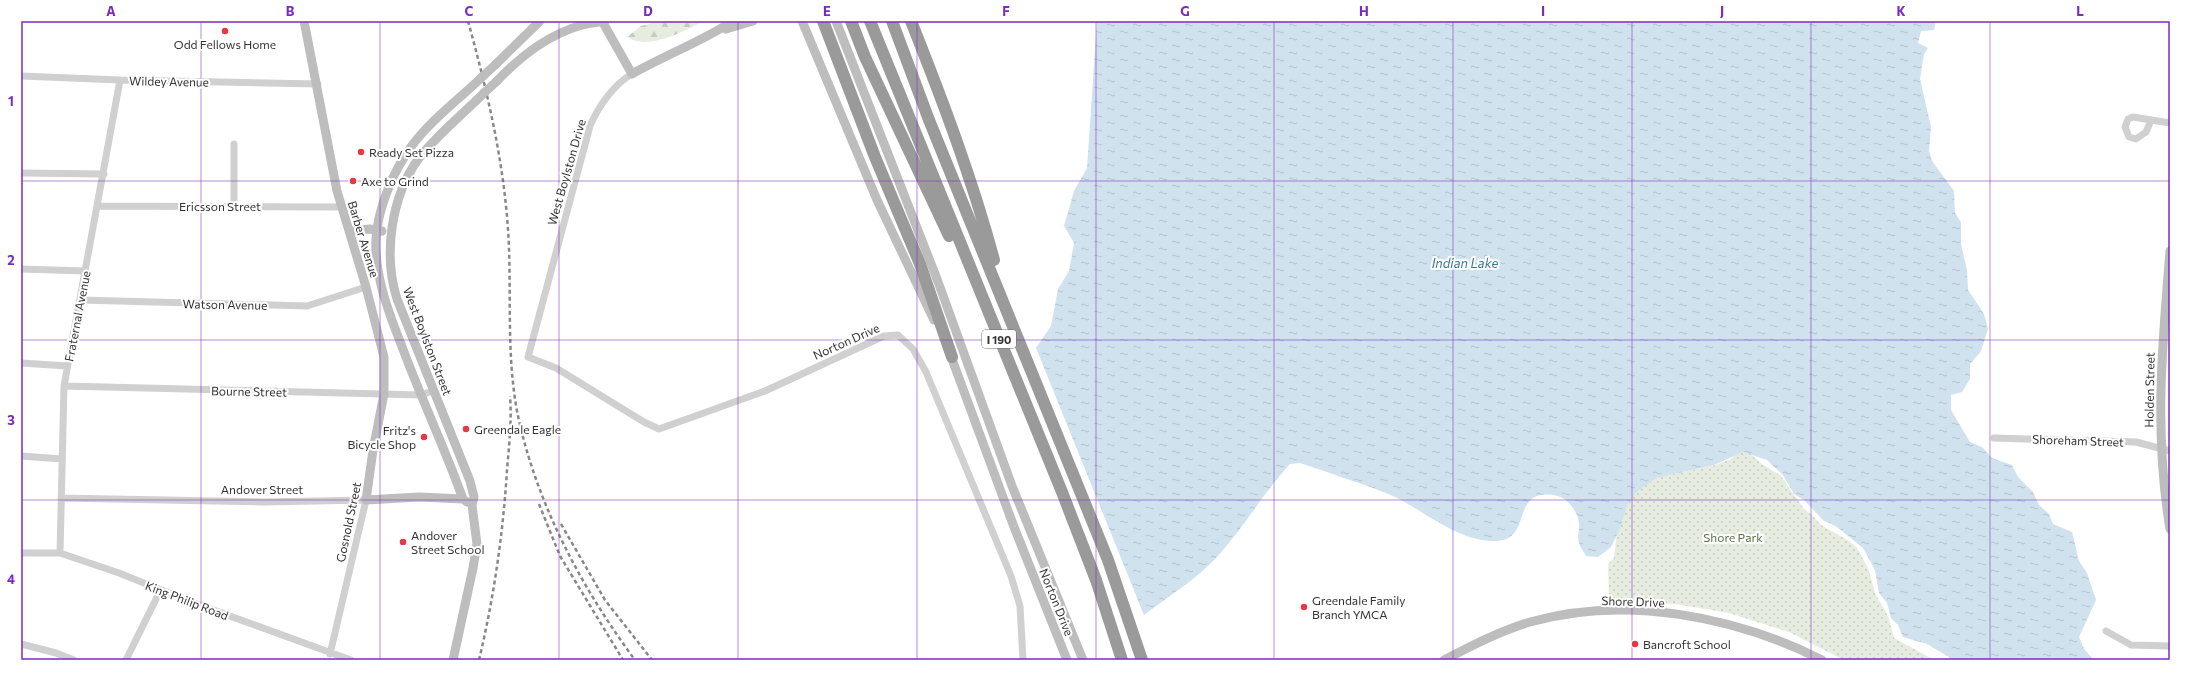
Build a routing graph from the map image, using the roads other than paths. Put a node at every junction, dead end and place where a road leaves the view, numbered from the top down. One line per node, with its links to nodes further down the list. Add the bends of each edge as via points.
1 (304, 21): 17 (main road, Barber Avenue)
2 (540, 21): 26 (main road, West Boylston Street, bridge, via 457,100 405,155 391,184)
3 (604, 21): 14 (main road); 28 (main road, West Boylston Street, bridge, via 567,30 538,45 516,62 435,140 415,165 400,197)
4 (733, 21): 13 (main road, West Boylston Drive)
5 (753, 21): 13 (main road, West Boylston Drive)
6 (802, 21): 37 (main road, Norton Drive, via 877,200)
7 (823, 21): 37 (highway, via 920,264)
8 (836, 21): 68 (main road, Norton Drive, via 934,272 1012,486)
9 (851, 21): 35 (highway, via 865,57)
10 (870, 21): 35 (highway, I 190)
11 (892, 21): 34 (highway, I 190, via 929,120)
12 (911, 21): 34 (highway, via 956,137)
13 (717, 32): 14 (main road, West Boylston Drive)
14 (632, 74): 36 (street, West Boylston Drive, via 606,99 590,126)
15 (21, 76): 16 (street, Wildey Avenue)
16 (120, 80): 17 (street, Wildey Avenue); 22 (street, Fraternal Avenue)
17 (318, 84): 25 (main road, Barber Avenue)
18 (2151, 120): 19 (street)
19 (2170, 123)
20 (234, 144): 24 (street)
21 (21, 173): 22 (street)
22 (104, 174): 23 (street, Fraternal Avenue)
23 (98, 206): 24 (street, Ericsson Street); 31 (street, Fraternal Avenue)
24 (234, 206): 25 (street, Ericsson Street)
25 (342, 207): 27 (main road, Barber Avenue)
26 (377, 230): 27 (main road); 28 (main road); 43 (main road, West Boylston Street, via 376,250 385,301)
27 (350, 231): 32 (main road, Barber Avenue)
28 (390, 233): 41 (main road, West Boylston Street, via 395,294)
29 (2170, 251): 45 (main road, Holden Street, via 2159,405)
30 (21, 269): 31 (street)
31 (86, 271): 33 (street, Fraternal Avenue)
32 (366, 287): 33 (street, Watson Avenue, via 308,306); 42 (main road, Barber Avenue, via 384,357)
33 (81, 300): 39 (street, Fraternal Avenue)
34 (1006, 305): 70 (highway, I 190, via 1108,560)
35 (990, 317): 69 (highway, I 190, via 1096,580)
36 (528, 357): 66 (street, Norton Drive, via 556,368 659,429 764,391 884,336 898,335 913,349 926,372 1011,576 1020,606)
37 (952, 358): 67 (main road, Norton Drive, via 1014,527)
38 (21, 363): 39 (street)
39 (67, 366): 40 (street, Fraternal Avenue)
40 (64, 386): 42 (street, Bourne Street); 48 (street, Fraternal Avenue)
41 (434, 391): 43 (street, Bourne Street); 53 (main road, West Boylston Street, via 470,481 474,498)
42 (384, 394): 43 (street, Bourne Street); 52 (main road, Gosnold Street)
43 (421, 395): 51 (main road, West Boylston Street)
44 (1994, 438): 45 (street, Shoreham Street, via 2136,442)
45 (2166, 449): 54 (main road, Holden Street)
46 (21, 456): 47 (street)
47 (33, 457): 48 (street); 49 (street)
48 (62, 459): 50 (street, Fraternal Avenue)
49 (21, 461)
50 (62, 498): 52 (street, Andover Street, via 263,502); 56 (street, Fraternal Avenue)
51 (463, 499): 52 (main road, Andover Street, via 419,497); 53 (main road)
52 (366, 500): 61 (street, Gosnold Street)
53 (472, 505): 65 (main road, West Boylston Street, via 476,532 475,554)
54 (2170, 529)
55 (21, 553): 56 (street, King Philip Road)
56 (60, 553): 57 (street, King Philip Road)
57 (160, 590): 61 (street, King Philip Road); 63 (street)
58 (2106, 631): 60 (street, via 2131,645)
59 (21, 644): 62 (street)
60 (2170, 646)
61 (330, 654): 64 (street, King Philip Road)
62 (74, 660)
63 (126, 660)
64 (351, 660)
65 (453, 660)
66 (1024, 660)
67 (1067, 660)
68 (1083, 660)
69 (1122, 660)
70 (1142, 660)
71 (1444, 660): 72 (main road, Shore Drive, via 1528,623 1564,614 1600,611 1655,612 1715,620 1762,634)
72 (1822, 660)

